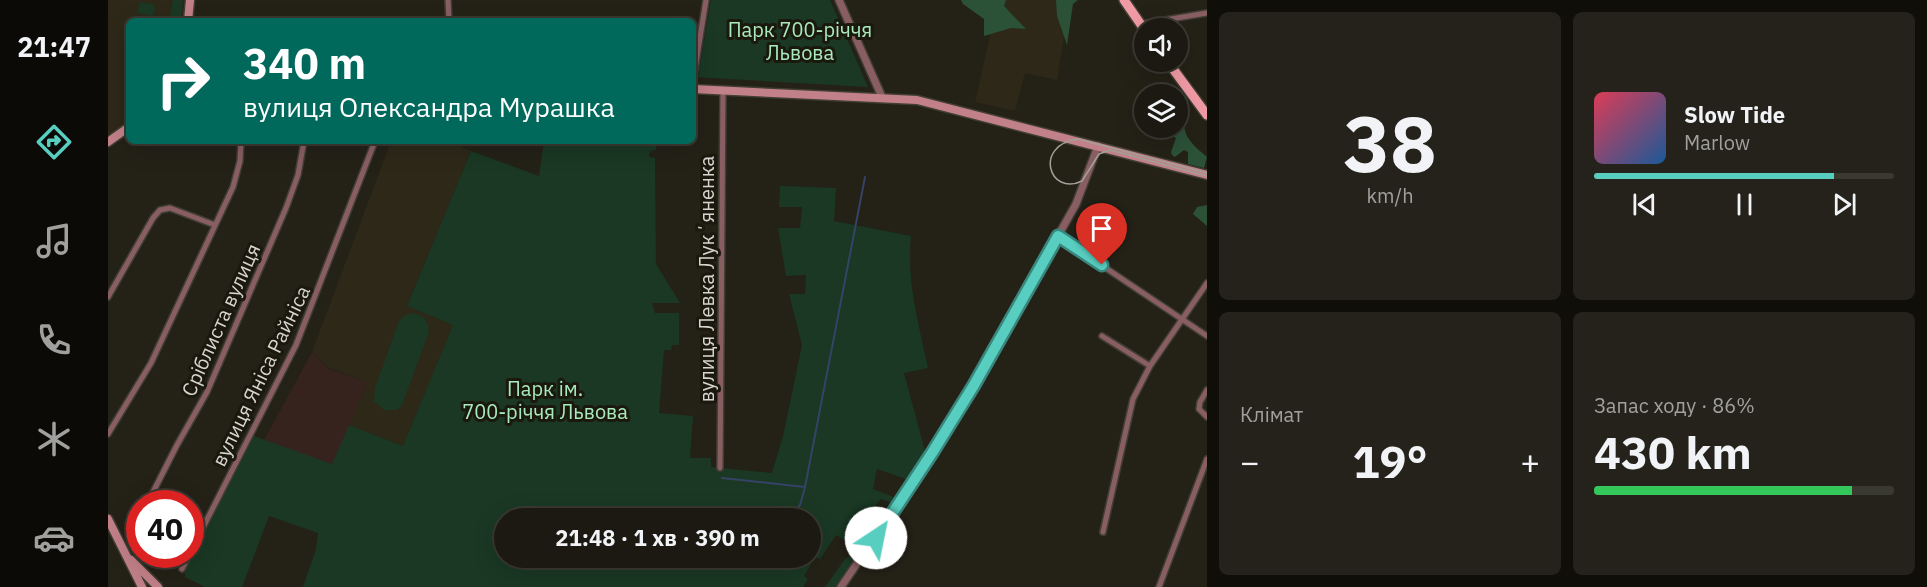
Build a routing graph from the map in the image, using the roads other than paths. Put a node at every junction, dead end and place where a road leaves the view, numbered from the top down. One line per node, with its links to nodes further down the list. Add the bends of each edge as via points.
1 (190, 0): 7 (main road)
2 (448, 0): 8 (street)
3 (706, 0): 11 (street)
4 (839, 0): 16 (street)
5 (1124, 0): 9 (main road)
6 (1207, 13): 10 (street)
7 (188, 18)
8 (449, 18)
9 (1137, 18)
10 (1184, 18)
11 (696, 63)
12 (1176, 72): 15 (main road)
13 (696, 89): 14 (main road)
14 (723, 90): 16 (main road); 38 (street, вулиця Левка Лукʼяненка)
15 (1192, 94): 17 (main road); 18 (main road)
16 (882, 97): 24 (main road, via 938,104)
17 (1206, 111)
18 (1207, 122)
19 (126, 129): 20 (main road)
20 (108, 142)
21 (241, 144): 26 (street, via 234,188)
22 (303, 144): 39 (street, Сріблиста вулиця, via 286,208 207,392)
23 (374, 144): 41 (street, вулиця Яніса Райніса, via 296,345)
24 (1098, 146): 25 (main road); 27 (street, via 1076,204)
25 (1207, 175)
26 (215, 225): 29 (street, via 170,208 160,210); 36 (street, via 151,363)
27 (1058, 236): 30 (street); 48 (street, via 932,453)
28 (1207, 283): 30 (street)
29 (108, 297)
30 (1183, 320): 32 (street); 33 (street)
31 (1102, 336): 33 (street)
32 (1207, 336)
33 (1150, 366): 42 (street, via 1133,399)
34 (1207, 390): 35 (street, via 1199,409)
35 (1207, 417)
36 (108, 434)
37 (1207, 459): 49 (street)
38 (720, 468)
39 (154, 490)
40 (108, 519): 43 (main road)
41 (204, 526)
42 (1102, 532)
43 (126, 555)
44 (132, 568): 46 (main road)
45 (139, 568): 47 (main road)
46 (142, 587)
47 (158, 587)
48 (841, 587)
49 (1159, 587)

